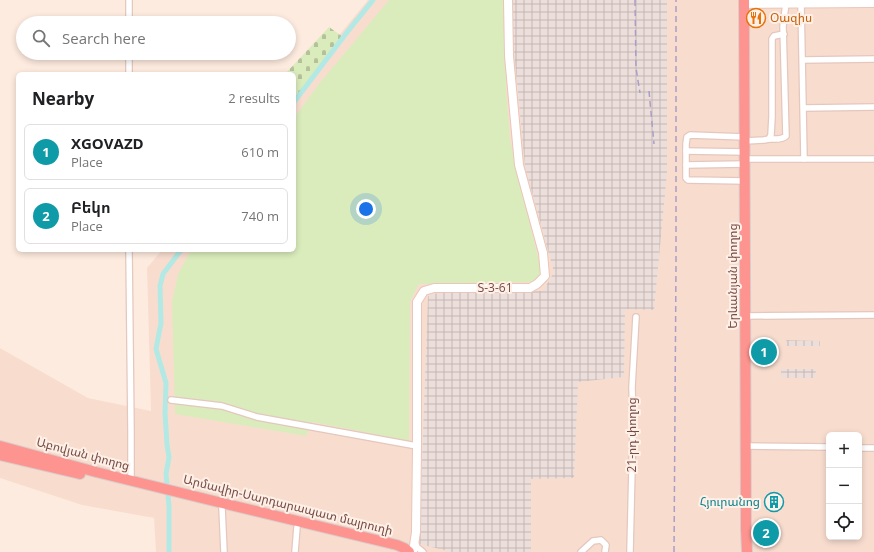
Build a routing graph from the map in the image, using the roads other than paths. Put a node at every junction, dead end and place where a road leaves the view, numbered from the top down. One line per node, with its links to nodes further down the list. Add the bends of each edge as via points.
1 (129, 0): 7 (street)
2 (508, 0): 28 (street, Տ-3-61 / Տ-3-61, via 509,56 519,165 543,253 545,276 530,288 434,288 424,291 417,302)
3 (744, 2): 4 (street); 17 (highway, Երևանյան փողոց)
4 (786, 3): 5 (street); 8 (street)
5 (802, 3): 6 (street); 11 (street)
6 (874, 3)
7 (129, 16)
8 (784, 34): 15 (street, via 772,39 772,135); 15 (street, via 786,136)
9 (874, 59): 11 (street)
10 (129, 60): 12 (street)
11 (803, 60): 14 (street)
12 (128, 72)
13 (874, 107): 14 (street)
14 (804, 108): 18 (street)
15 (769, 139): 17 (street)
16 (686, 151): 17 (street); 17 (street, via 687,137 690,134); 20 (street)
17 (745, 151): 18 (street); 20 (street); 21 (highway, Երևանյան փողոց)
18 (804, 159): 19 (street)
19 (874, 159)
20 (686, 165): 21 (street, via 688,180)
21 (745, 181): 24 (highway, Երևանյան փողոց)
22 (129, 252): 35 (street)
23 (874, 315): 24 (street)
24 (746, 316): 29 (highway, Երևանյան փողոց)
25 (636, 317): 49 (street, 21-րդ փողոց, via 632,387)
26 (171, 400): 28 (street, via 222,406 257,418)
27 (0, 446): 34 (highway, Աբովյան փողոց)
28 (417, 446): 40 (street, Տ-3-61 / Տ-3-61)
29 (746, 446): 30 (street); 50 (highway, Երևանյան փողոց)
30 (826, 447)
31 (862, 448): 32 (street)
32 (874, 448)
33 (0, 455): 34 (highway, Աբովյան փողոց)
34 (112, 479): 35 (highway, Աբովյան փողոց); 36 (highway, Աբովյան փողոց)
35 (131, 480): 36 (highway, Աբովյան փողոց)
36 (160, 490): 37 (highway, Արմավիր-Սարդարապատ մայրուղի)
37 (178, 495): 38 (highway, Արմավիր-Սարդարապատ մայրուղի); 41 (highway, Արմավիր-Սարդարապատ մայրուղի, via 218,502)
38 (222, 508): 39 (highway, Արմավիր-Սարդարապատ մայրուղի); 42 (street)
39 (296, 527): 41 (highway, Արմավիր-Սարդարապատ մայրուղի); 43 (street)
40 (415, 541): 41 (street); 45 (street, Տ-3-61 / Տ-3-61); 46 (street)
41 (398, 549): 44 (highway, Արմավիր-Սարդարապատ մայրուղի, via 404,548)
42 (224, 552)
43 (296, 552)
44 (409, 552)
45 (413, 552)
46 (423, 552)
47 (581, 552): 48 (street, via 593,541 601,540 606,545)
48 (606, 552)
49 (630, 552)
50 (747, 552)

